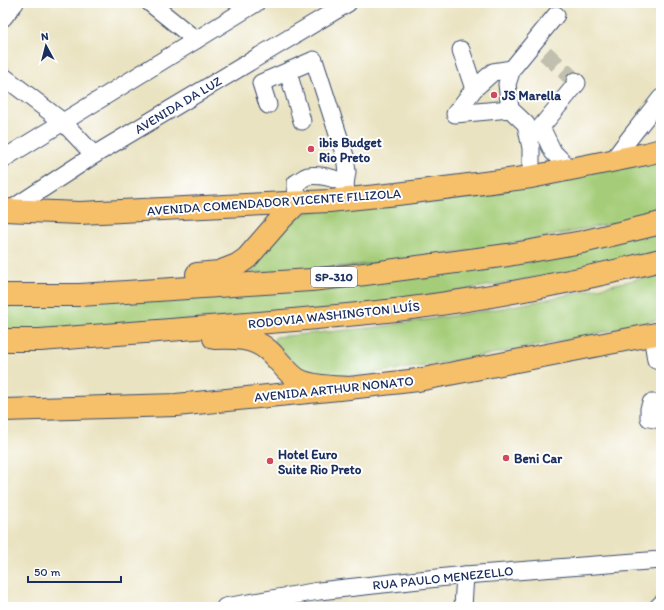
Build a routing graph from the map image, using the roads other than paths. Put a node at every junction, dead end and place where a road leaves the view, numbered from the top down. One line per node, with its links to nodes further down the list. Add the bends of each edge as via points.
1 (15, 3): 6 (street)
2 (150, 3): 7 (street)
3 (256, 3): 7 (street)
4 (348, 3): 21 (street, AVENIDA DA LUZ)
5 (556, 15): 9 (street, via 539,48)
6 (3, 18)
7 (196, 40): 18 (street)
8 (461, 50): 13 (street)
9 (512, 70): 13 (street, via 493,72); 16 (street, via 507,84)
10 (288, 72): 15 (street, via 261,83); 17 (street); 26 (street, via 314,60 345,156)
11 (3, 76): 18 (street)
12 (575, 81): 19 (street, via 577,83)
13 (474, 89): 16 (street, via 456,114)
14 (661, 98): 23 (street)
15 (268, 105)
16 (510, 110): 19 (street)
17 (302, 121)
18 (63, 122): 21 (street); 22 (street)
19 (533, 126): 24 (street); 25 (street)
20 (661, 150): 23 (main road, AVENIDA COMENDADOR VICENTE FILIZOLA)
21 (94, 155): 28 (street, AVENIDA DA LUZ)
22 (3, 159)
23 (613, 160): 24 (main road, AVENIDA COMENDADOR VICENTE FILIZOLA)
24 (570, 169): 25 (main road, AVENIDA COMENDADOR VICENTE FILIZOLA)
25 (531, 177): 26 (main road, AVENIDA COMENDADOR VICENTE FILIZOLA, via 397,194)
26 (345, 192): 27 (main road, AVENIDA COMENDADOR VICENTE FILIZOLA)
27 (298, 203): 28 (main road, AVENIDA COMENDADOR VICENTE FILIZOLA, via 80,213); 31 (main road, via 247,258 219,272 148,280)
28 (7, 210)
29 (661, 224): 32 (main road, SP-310, via 508,255 311,280 80,295)
30 (661, 260): 35 (main road, RODOVIA WASHINGTON LUÍS, via 604,275 406,308 340,316)
31 (3, 287)
32 (3, 295)
33 (656, 334): 36 (street, via 656,360); 37 (main road, AVENIDA ARTHUR NONATO, via 418,380)
34 (3, 340): 35 (main road, RODOVIA WASHINGTON LUÍS)
35 (40, 340): 37 (main road, via 231,337 260,344 299,380 311,384)
36 (661, 362)
37 (349, 388): 39 (main road, AVENIDA ARTHUR NONATO, via 176,405)
38 (661, 403): 40 (street, via 651,403 649,418)
39 (3, 410)
40 (661, 420)
41 (661, 560): 42 (street, RUA PAULO MENEZELLO)
42 (465, 575): 43 (street, RUA PAULO MENEZELLO); 46 (street)
43 (319, 599): 45 (street, RUA PAULO MENEZELLO)
44 (661, 604): 47 (street)
45 (225, 607)
46 (463, 607)
47 (658, 607)

